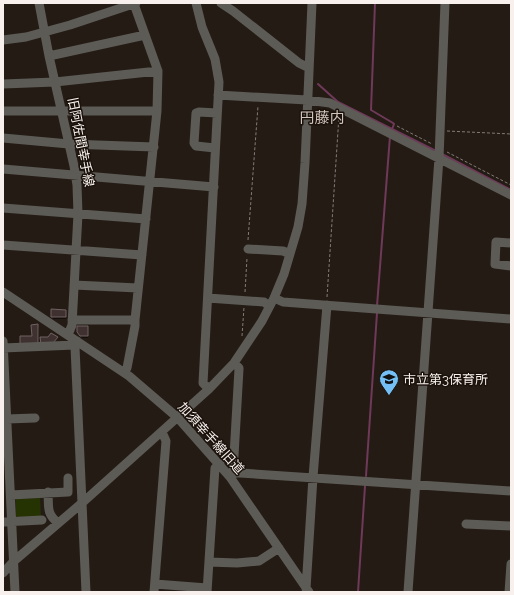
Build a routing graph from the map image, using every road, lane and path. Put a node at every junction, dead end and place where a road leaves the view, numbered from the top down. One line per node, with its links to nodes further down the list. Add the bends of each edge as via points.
1 (39, 3): 7 (street, 旧阿佐間幸手線)
2 (135, 3): 7 (street); 8 (street)
3 (196, 3): 15 (street, via 215,59 219,82)
4 (221, 3): 11 (street)
5 (312, 3): 11 (street)
6 (445, 3): 24 (street)
7 (44, 31): 9 (street, via 18,39); 10 (street, 旧阿佐間幸手線)
8 (146, 35): 10 (street); 12 (street)
9 (3, 40)
10 (49, 56): 13 (street, 旧阿佐間幸手線)
11 (309, 68): 17 (street)
12 (158, 71): 13 (street); 21 (street)
13 (55, 82): 14 (street); 20 (street, 旧阿佐間幸手線)
14 (3, 84)
15 (218, 95): 16 (street); 22 (street)
16 (258, 97): 17 (street); 44 (path)
17 (307, 100): 18 (street, via 330,103); 46 (street, via 304,183 298,227)
18 (340, 108): 32 (street); 55 (path)
19 (3, 111): 20 (street)
20 (62, 111): 21 (street); 28 (street, 旧阿佐間幸手線)
21 (157, 111): 29 (street)
22 (217, 113): 30 (street); 30 (street, via 196,113 194,143 196,146)
23 (397, 126): 27 (path)
24 (441, 131): 25 (path); 32 (street)
25 (511, 134)
26 (3, 138): 28 (street)
27 (429, 143)
28 (69, 144): 29 (street); 34 (street, 旧阿佐間幸手線)
29 (154, 147): 35 (street)
30 (216, 148): 37 (street)
31 (450, 153): 36 (path)
32 (439, 158): 38 (street); 56 (street)
33 (3, 169): 34 (street)
34 (76, 175): 35 (street); 40 (street, 旧阿佐間幸手線)
35 (150, 180): 37 (street); 41 (street)
36 (511, 184)
37 (214, 187): 52 (street)
38 (511, 195)
39 (3, 208): 40 (street)
40 (78, 214): 41 (street); 45 (street, 旧阿佐間幸手線)
41 (146, 219): 47 (street)
42 (511, 243): 48 (street, via 496,242 495,264)
43 (3, 245): 45 (street)
44 (248, 249): 46 (street, via 283,251); 53 (path)
45 (76, 250): 47 (street); 49 (street, 旧阿佐間幸手線)
46 (290, 254): 54 (street)
47 (142, 255): 50 (street)
48 (511, 266)
49 (74, 285): 50 (street); 58 (street, 旧阿佐間幸手線)
50 (138, 288): 59 (street)
51 (3, 292): 60 (street, 加須幸手線旧道)
52 (208, 298): 53 (street); 66 (street, via 203,382)
53 (244, 300): 54 (street); 61 (path, via 242,336)
54 (272, 302): 55 (street); 61 (street)
55 (327, 306): 56 (street); 73 (street)
56 (429, 313): 57 (street); 75 (street)
57 (511, 318)
58 (72, 320): 59 (street); 60 (street, 旧阿佐間幸手線)
59 (134, 320): 65 (street, via 127,368)
60 (68, 335): 62 (street, 加須幸手線旧道)
61 (248, 342): 64 (street)
62 (76, 343): 63 (street); 65 (street, 加須幸手線旧道); 79 (street)
63 (3, 345): 69 (street)
64 (234, 363): 66 (street); 72 (street, via 239,370)
65 (123, 372): 68 (street, 加須幸手線旧道)
66 (209, 389): 68 (street)
67 (35, 418): 69 (street)
68 (178, 418): 70 (street); 71 (street, 加須幸手線旧道)
69 (7, 419): 78 (street)
70 (162, 432): 79 (street); 90 (street, via 166,440)
71 (220, 464): 72 (street, 加須幸手線旧道); 87 (street, via 215,468)
72 (231, 475): 73 (street, via 240,473); 85 (street, 加須幸手線旧道)
73 (313, 477): 75 (street); 92 (street)
74 (68, 478): 77 (street, via 68,492)
75 (416, 484): 76 (street); 95 (street)
76 (511, 491)
77 (48, 492): 78 (street); 82 (street, via 49,511)
78 (11, 494): 81 (street)
79 (82, 503): 82 (street); 94 (street)
80 (42, 520): 81 (street)
81 (7, 522): 86 (street)
82 (58, 523): 86 (street)
83 (466, 524): 84 (street)
84 (511, 526)
85 (279, 548): 87 (street, via 259,560 237,563); 92 (street, 加須幸手線旧道)
86 (14, 561): 89 (street); 93 (street)
87 (209, 562): 91 (street)
88 (511, 564): 96 (street)
89 (3, 573)
90 (155, 588): 91 (street)
91 (207, 590)
92 (307, 591)
93 (15, 592)
94 (86, 592)
95 (408, 592)
96 (509, 592)

